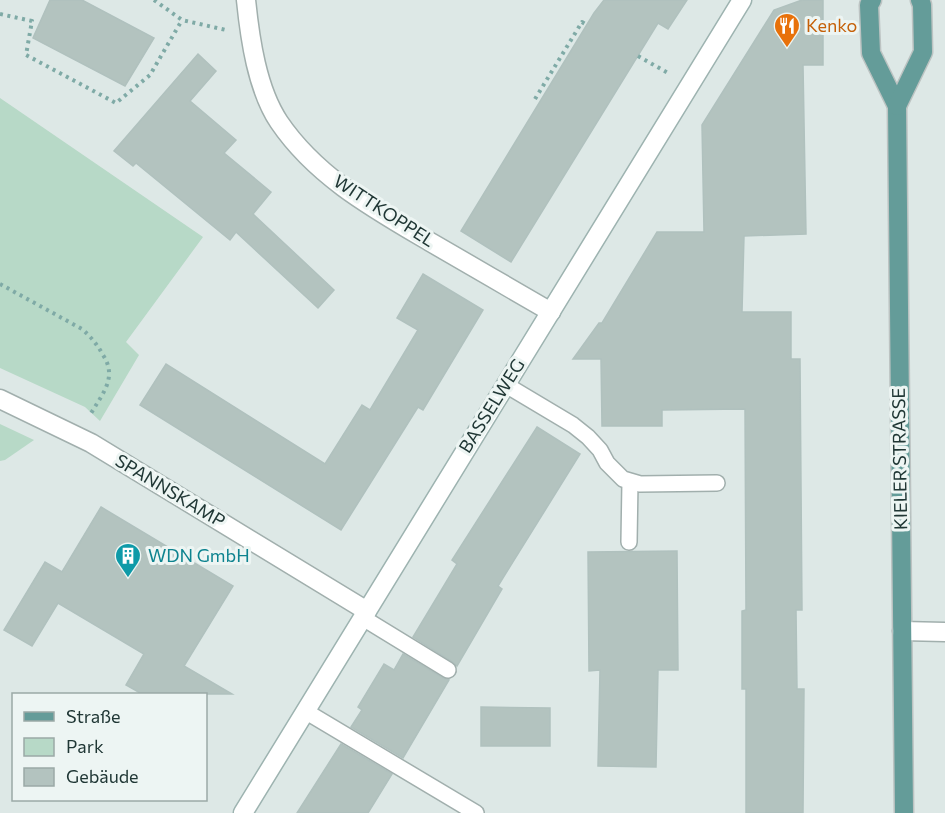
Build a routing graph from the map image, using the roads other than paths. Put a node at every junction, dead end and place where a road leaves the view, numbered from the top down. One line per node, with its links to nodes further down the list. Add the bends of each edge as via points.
1 (246, 0): 6 (street, WITTKOPPEL, via 259,78 278,122 308,158 374,209)
2 (742, 0): 6 (street, BASSELWEG)
3 (872, 0): 5 (main road, KIELER STRASSE, via 871,53)
4 (920, 0): 5 (main road, KIELER STRASSE, via 923,52)
5 (897, 106): 13 (main road, KIELER STRASSE)
6 (550, 312): 7 (street, BASSELWEG)
7 (506, 384): 9 (lane, via 573,425 600,450 616,473); 12 (street, BASSELWEG)
8 (0, 399): 12 (street, SPANNSKAMP, via 79,436)
9 (630, 482): 10 (lane); 11 (lane)
10 (717, 483)
11 (629, 542)
12 (365, 614): 15 (lane); 16 (street, BASSELWEG)
13 (902, 631): 14 (street); 19 (main road, KIELER STRASSE)
14 (945, 632)
15 (448, 670)
16 (305, 711): 17 (street, BASSELWEG); 18 (lane)
17 (243, 813)
18 (476, 813)
19 (904, 813)

